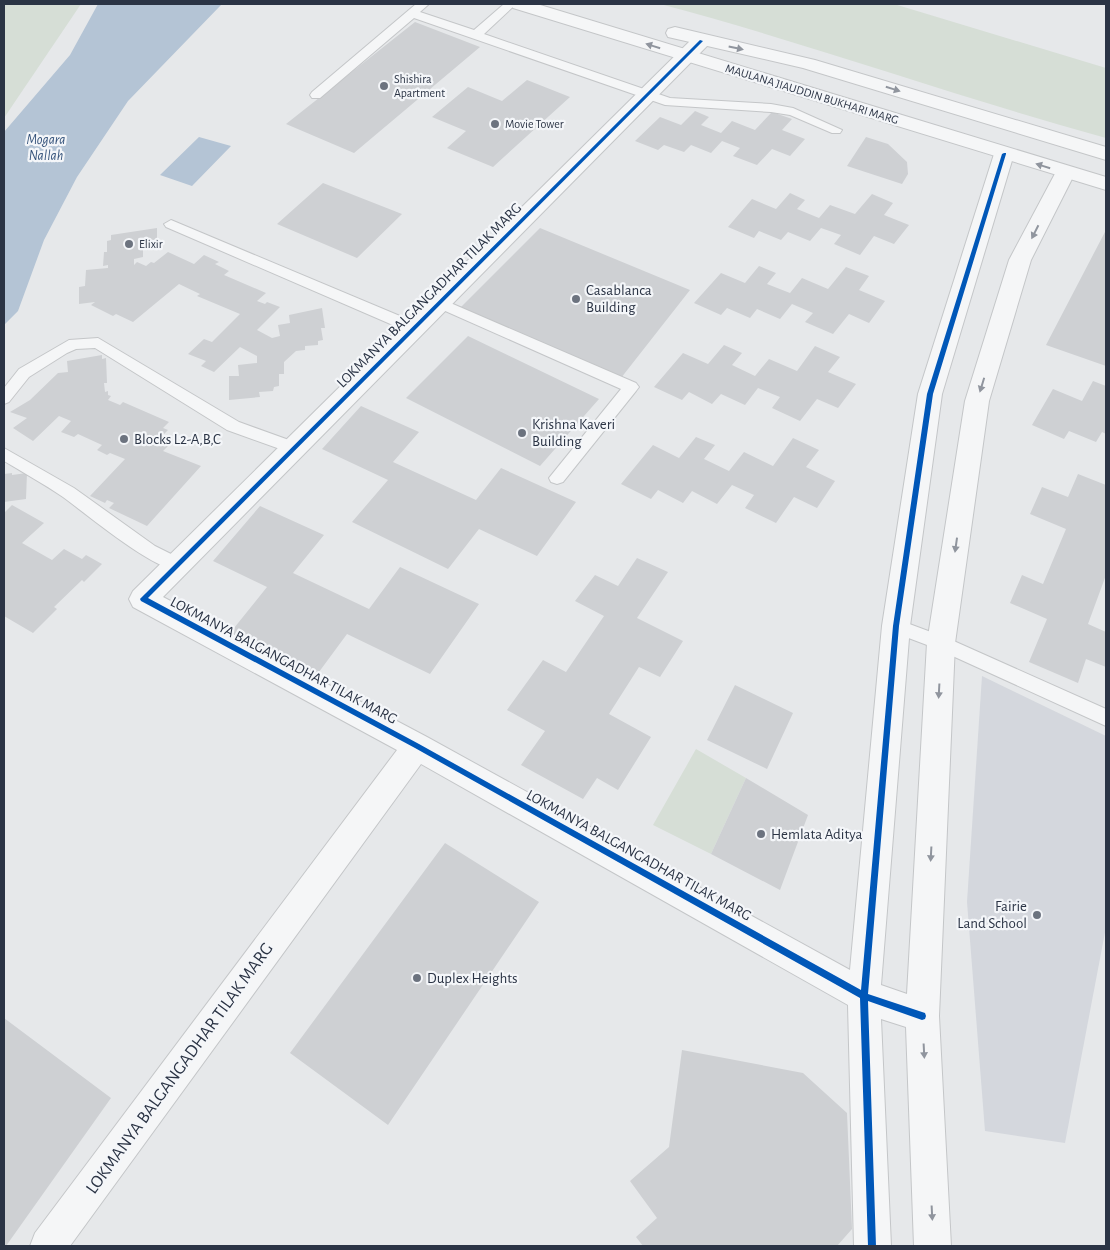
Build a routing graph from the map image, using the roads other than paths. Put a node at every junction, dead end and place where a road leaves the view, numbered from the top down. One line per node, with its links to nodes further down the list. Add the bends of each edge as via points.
1 (423, 4): 5 (lane)
2 (510, 4): 6 (lane)
3 (519, 4): 7 (street, MAULANA JIAUDDIN BUKHARI MARG, one-way to 3)
4 (570, 4): 7 (street)
5 (412, 13): 6 (lane); 8 (lane)
6 (476, 35): 9 (lane)
7 (694, 48): 9 (street, LOKMANYA BALGANGADHAR TILAK MARG); 11 (street, MAULANA JIAUDDIN BUKHARI MARG); 12 (street, one-way to 12, via 808,64)
8 (316, 95)
9 (646, 96): 10 (lane, via 684,104 771,108 793,112); 16 (street, LOKMANYA BALGANGADHAR TILAK MARG)
10 (836, 130)
11 (1004, 154): 13 (street, MAULANA JIAUDDIN BUKHARI MARG, one-way to 11); 23 (street, via 930,394)
12 (1106, 154)
13 (1065, 173): 14 (street, MAULANA JIAUDDIN BUKHARI MARG); 24 (street, one-way to 24, via 1020,260 976,401)
14 (1106, 184)
15 (171, 224): 17 (lane)
16 (439, 302): 17 (street, LOKMANYA BALGANGADHAR TILAK MARG); 21 (lane, via 631,387)
17 (414, 328): 19 (street, LOKMANYA BALGANGADHAR TILAK MARG)
18 (4, 398): 19 (lane, via 24,373 62,349 74,344 98,343 233,426)
19 (294, 448): 22 (street, LOKMANYA BALGANGADHAR TILAK MARG)
20 (4, 454): 22 (lane, via 68,492 149,551)
21 (557, 478)
22 (177, 565): 26 (street, LOKMANYA BALGANGADHAR TILAK MARG, via 143,599)
23 (896, 626): 24 (lane); 27 (street)
24 (942, 643): 25 (lane); 28 (street, one-way to 28)
25 (1106, 718)
26 (417, 746): 27 (street, LOKMANYA BALGANGADHAR TILAK MARG); 29 (street, LOKMANYA BALGANGADHAR TILAK MARG)
27 (864, 996): 28 (street, LOKMANYA BALGANGADHAR TILAK MARG); 30 (street)
28 (922, 1016): 31 (street, one-way to 31)
29 (48, 1246)
30 (872, 1246)
31 (934, 1246)

